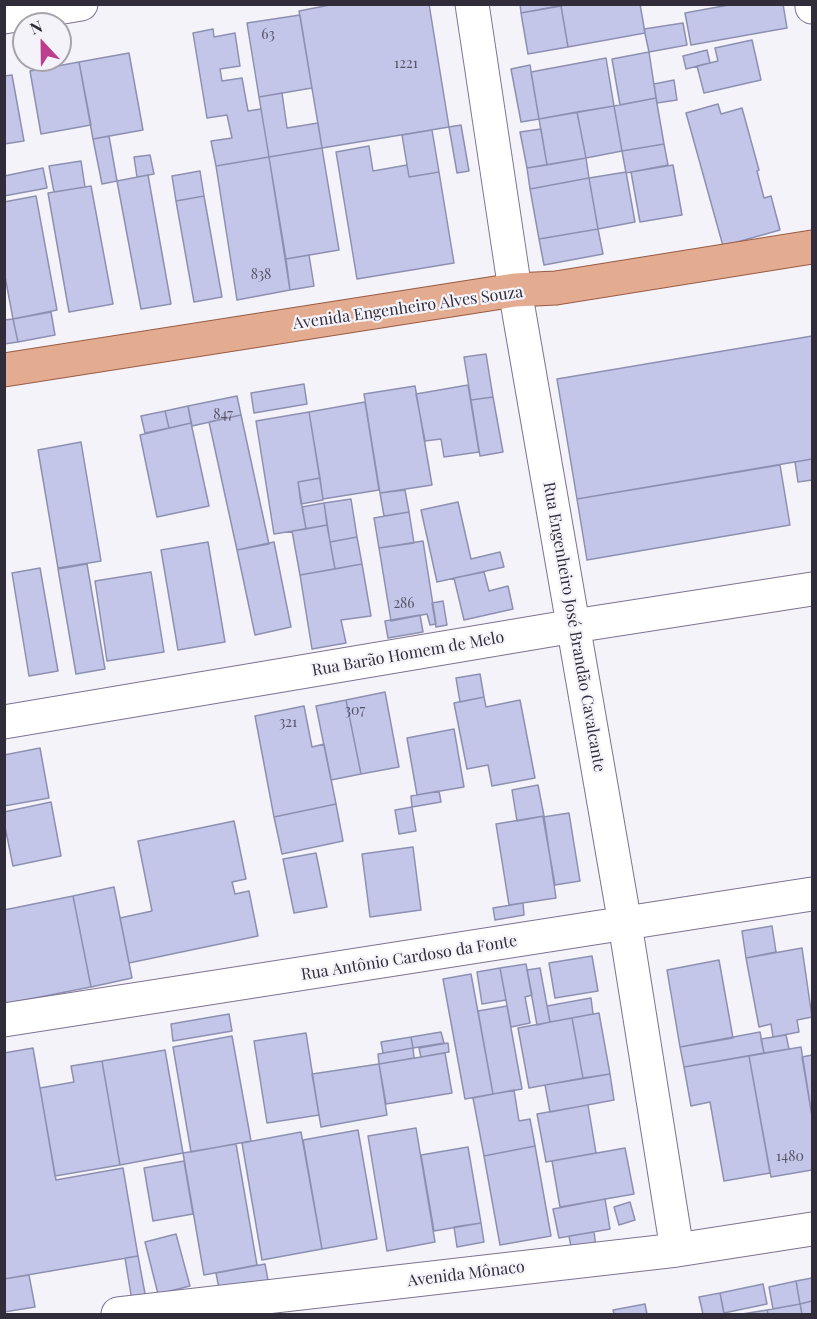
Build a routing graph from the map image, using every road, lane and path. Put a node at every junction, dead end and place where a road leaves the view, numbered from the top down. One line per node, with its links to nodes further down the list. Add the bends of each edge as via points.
1 (81, 4): 3 (street)
2 (472, 4): 5 (street, Rua Engenheiro José Brandão Cavalcante)
3 (4, 17)
4 (813, 247): 5 (main road, Avenida Engenheiro Alves Souza, via 556,288)
5 (515, 290): 6 (main road, Avenida Engenheiro Alves Souza); 8 (street, Rua Engenheiro José Brandão Cavalcante)
6 (4, 370)
7 (813, 589): 8 (street, Rua Barão Homem de Melo)
8 (574, 626): 9 (street, Rua Barão Homem de Melo); 11 (street, Rua Engenheiro José Brandão Cavalcante)
9 (4, 722)
10 (813, 894): 11 (street, Rua Antônio Cardoso da Fonte)
11 (625, 924): 12 (street, Rua Antônio Cardoso da Fonte); 14 (street, Rua Engenheiro José Brandão Cavalcante)
12 (4, 1020)
13 (813, 1228): 14 (street, Avenida Mônaco)
14 (676, 1250): 15 (street, Avenida Mônaco)
15 (118, 1314)

